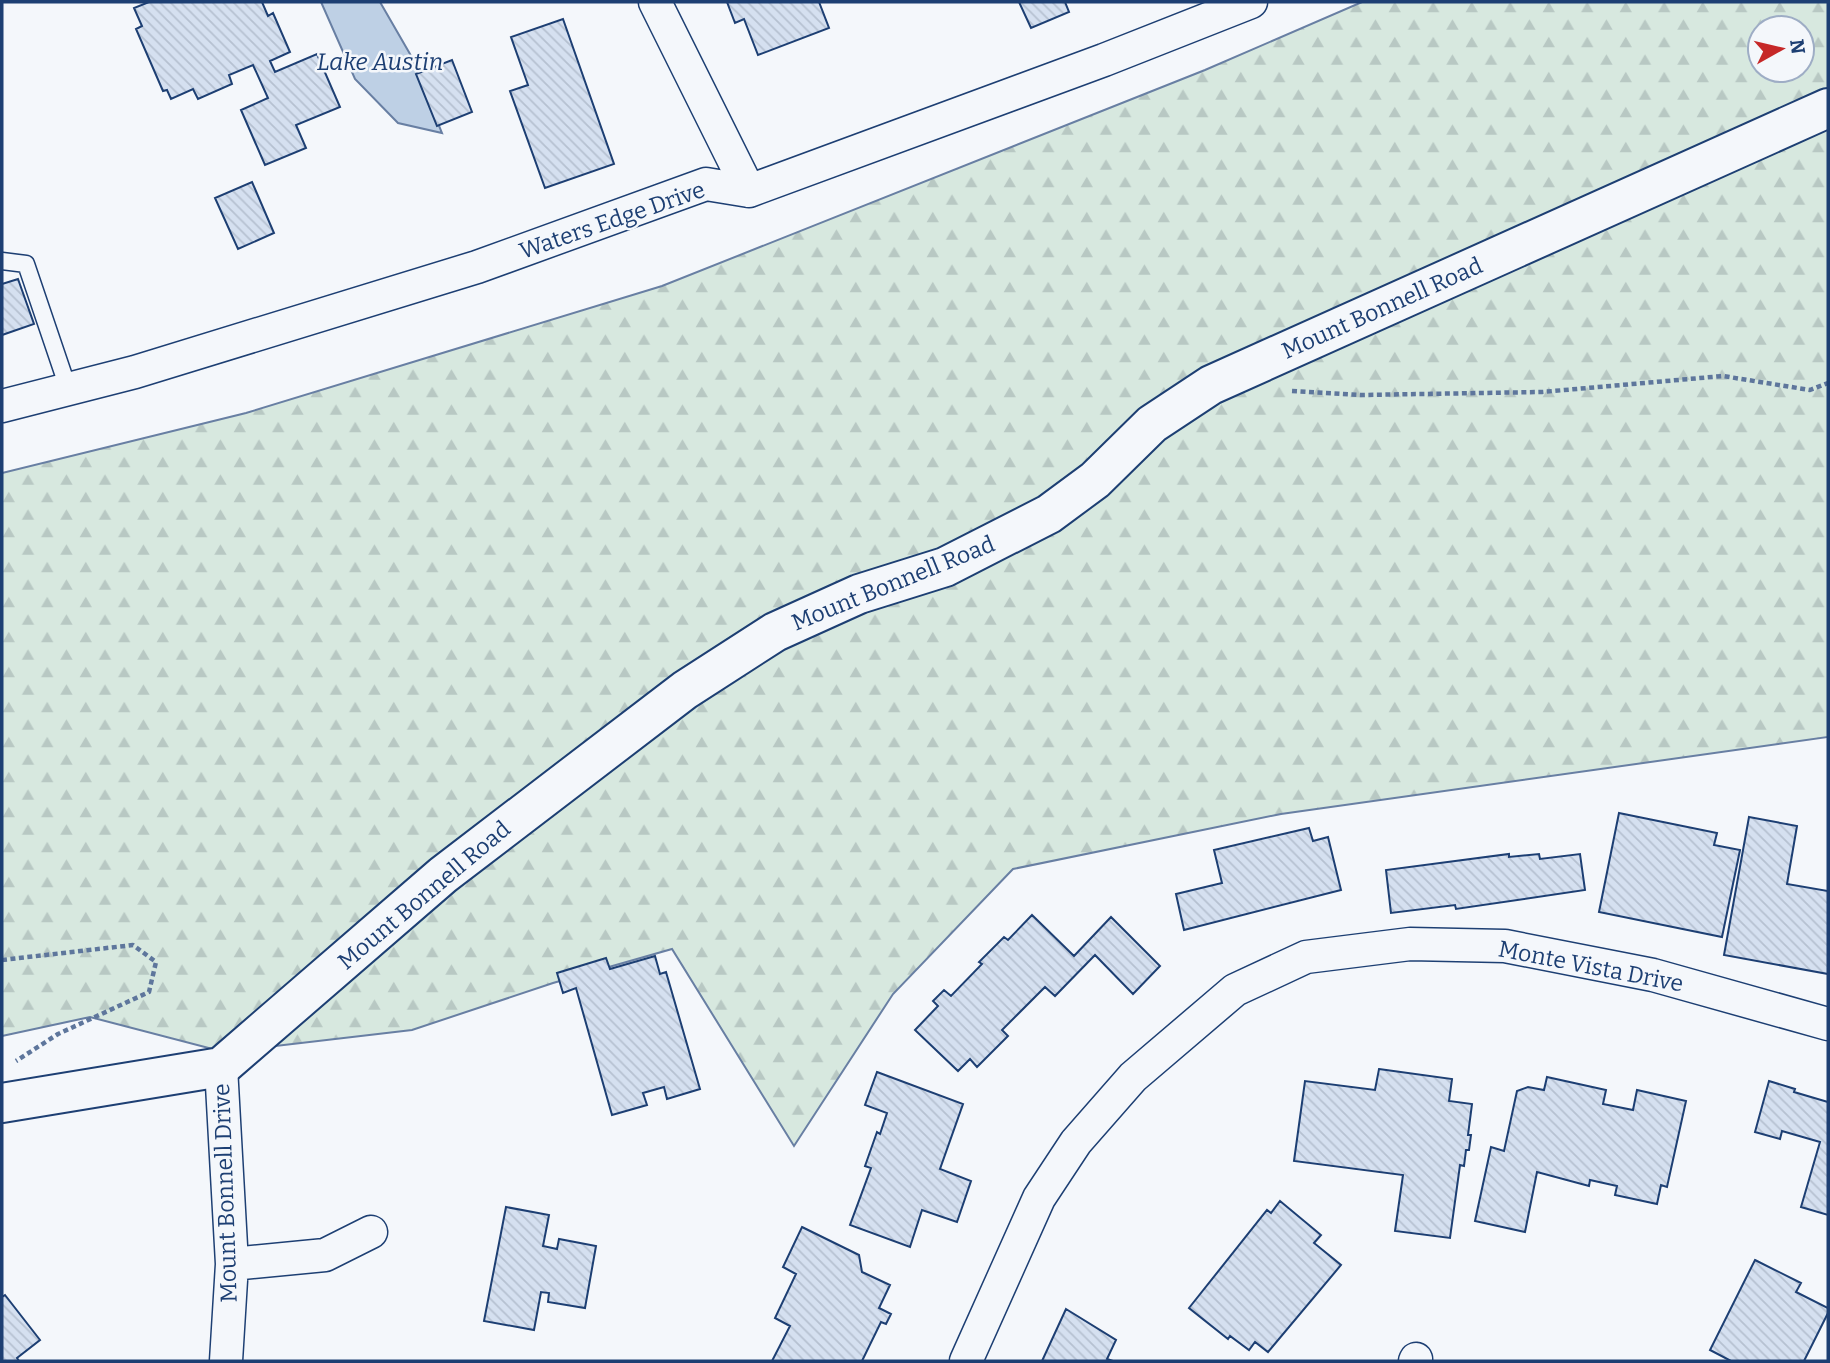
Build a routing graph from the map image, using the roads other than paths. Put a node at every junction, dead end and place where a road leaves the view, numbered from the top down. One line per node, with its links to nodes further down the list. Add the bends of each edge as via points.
1 (655, 2): 4 (street)
2 (1251, 2): 4 (street, Waters Edge Drive)
3 (1828, 108): 9 (street, Mount Bonnell Road, via 1211,385 1152,424 1095,480 1049,514 945,567 859,594 775,632 685,690 443,875)
4 (748, 191): 6 (street, Waters Edge Drive, via 706,184 477,267 135,372)
5 (2, 261): 6 (lane, via 26,264)
6 (68, 388): 7 (street, Waters Edge Drive)
7 (2, 406)
8 (1828, 1024): 14 (street, Monte Vista Drive, via 1653,975 1505,946 1410,944 1306,957 1235,990 1133,1077 1076,1142 1039,1198)
9 (221, 1067): 10 (street); 12 (street, Mount Bonnell Drive)
10 (2, 1103)
11 (372, 1232): 12 (street, via 326,1255)
12 (232, 1264): 13 (street, Mount Bonnell Drive)
13 (226, 1361)
14 (966, 1361)

